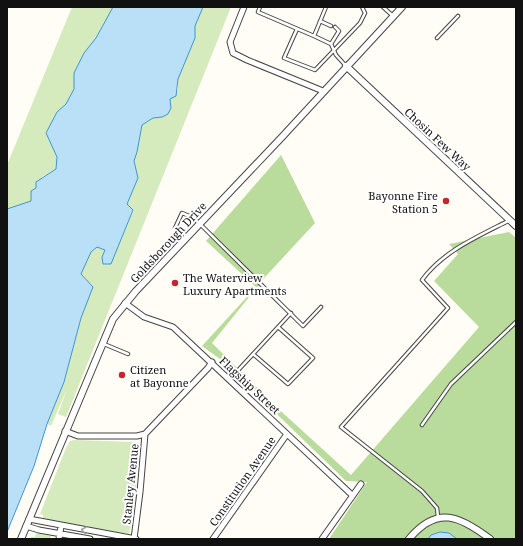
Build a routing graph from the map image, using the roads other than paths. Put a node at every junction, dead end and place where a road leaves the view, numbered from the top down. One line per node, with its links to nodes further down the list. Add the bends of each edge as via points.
1 (244, 7): 18 (street, via 230,42 231,49 237,55)
2 (260, 7): 12 (lane, via 258,12)
3 (326, 7): 9 (lane)
4 (362, 7): 16 (lane, via 365,10 364,16)
5 (383, 7): 7 (lane)
6 (402, 7): 7 (street, Goldsborough Drive)
7 (393, 16): 17 (street, Goldsborough Drive)
8 (458, 16): 14 (lane)
9 (320, 21): 10 (lane); 13 (lane)
10 (331, 26)
11 (335, 28): 15 (lane, via 339,31)
12 (297, 29): 13 (lane); 16 (lane, via 284,58 315,70)
13 (314, 36): 15 (lane)
14 (437, 38)
15 (331, 44): 16 (lane)
16 (334, 51): 17 (lane)
17 (346, 66): 18 (street, Goldsborough Drive); 19 (street, Chosin Few Way)
18 (323, 91): 20 (street, Goldsborough Drive)
19 (510, 220): 21 (street, Chosin Few Way); 39 (lane, via 469,240 426,275 422,280 448,308 341,427 422,491 437,508)
20 (199, 224): 22 (street, Goldsborough Drive); 22 (lane, via 192,217 182,213 175,228); 25 (lane)
21 (516, 226)
22 (187, 236): 23 (street, Goldsborough Drive)
23 (126, 303): 28 (street, Goldsborough Drive, via 110,322); 31 (street, Flagship Street, via 144,317 174,327)
24 (321, 307): 25 (lane, via 303,326)
25 (291, 313): 27 (lane)
26 (516, 322): 33 (lane, via 451,384)
27 (278, 327): 30 (lane); 30 (lane, via 313,358 288,384)
28 (102, 343): 29 (lane); 34 (street, Goldsborough Drive)
29 (128, 354)
30 (253, 354): 32 (lane)
31 (212, 362): 32 (street, Flagship Street); 35 (street, Stanley Avenue)
32 (230, 379): 36 (street, Flagship Street)
33 (422, 425)
34 (65, 431): 35 (street, via 82,436); 40 (street, Goldsborough Drive)
35 (145, 434): 46 (street, Stanley Avenue)
36 (287, 434): 38 (street, Flagship Street); 47 (street, Constitution Avenue)
37 (361, 484): 38 (street)
38 (352, 495): 48 (street)
39 (438, 518): 49 (street, via 420,526); 50 (street, via 463,520)
40 (29, 519): 41 (street, Goldsborough Drive); 42 (street)
41 (26, 526): 43 (street); 44 (street, Goldsborough Drive)
42 (62, 526): 43 (street); 46 (street, one-way to 42)
43 (60, 536): 45 (street)
44 (21, 539)
45 (90, 539)
46 (135, 539)
47 (213, 539)
48 (322, 539)
49 (409, 539)
50 (490, 539)

